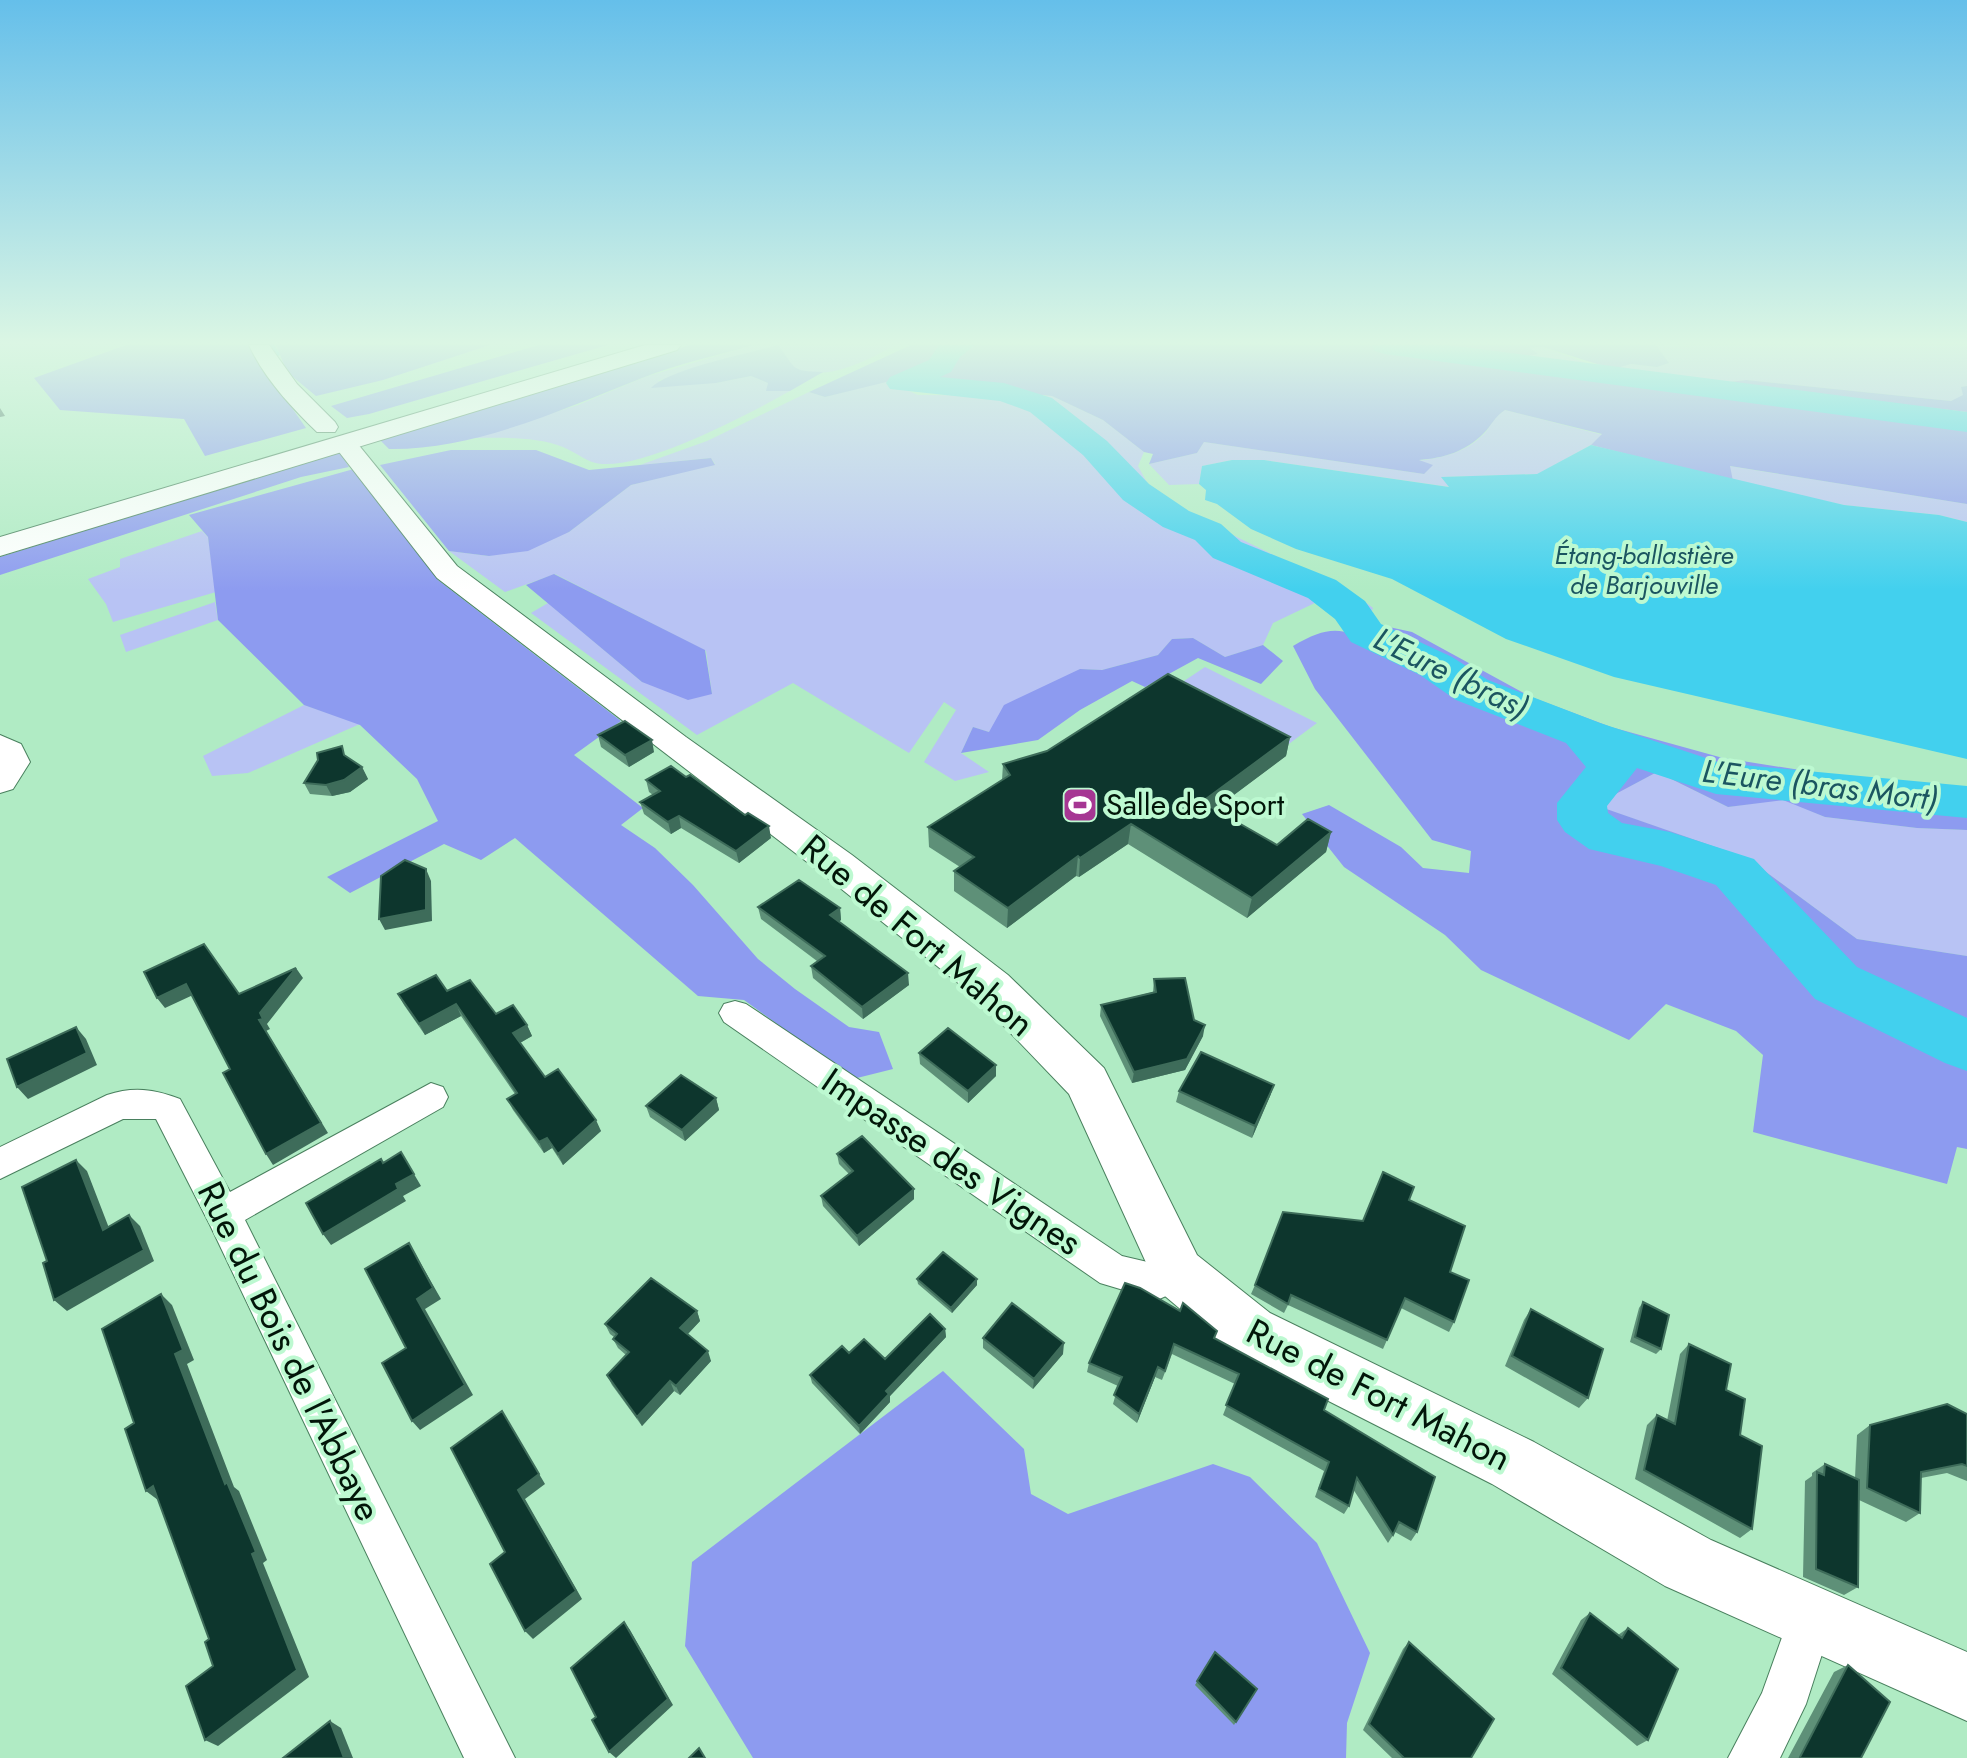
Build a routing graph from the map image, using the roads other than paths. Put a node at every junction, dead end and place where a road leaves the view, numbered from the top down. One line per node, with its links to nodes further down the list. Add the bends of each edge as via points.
1 (327, 427): 12 (street, Rue de Fort Mahon, via 447,572 993,987 1087,1082)
2 (354, 427): 4 (main road)
3 (397, 427): 5 (main road)
4 (0, 531)
5 (0, 547)
6 (0, 746): 7 (street, via 12,762)
7 (0, 781)
8 (735, 1013): 12 (street, Impasse des Vignes, via 1113,1271 1157,1282)
9 (431, 1097): 11 (street)
10 (0, 1164): 11 (street, Rue du Bois de l'Abbaye, via 119,1105 154,1103 168,1109)
11 (223, 1214): 15 (street, Rue du Bois de l'Abbaye)
12 (1178, 1273): 13 (street, Rue de Fort Mahon, via 1250,1332 1513,1463 1688,1563)
13 (1810, 1620): 14 (street, Rue de Fort Mahon); 16 (street, via 1782,1704)
14 (1967, 1687)
15 (490, 1758)
16 (1753, 1758)

